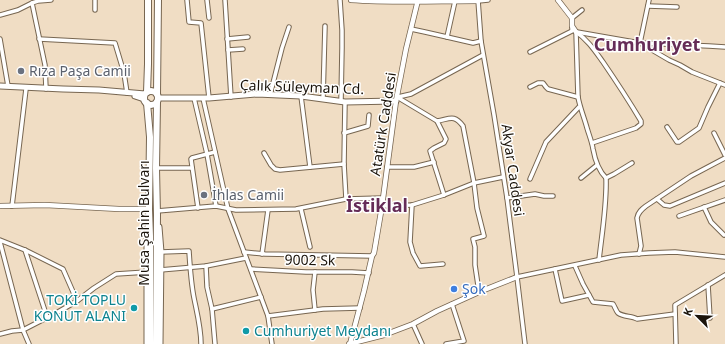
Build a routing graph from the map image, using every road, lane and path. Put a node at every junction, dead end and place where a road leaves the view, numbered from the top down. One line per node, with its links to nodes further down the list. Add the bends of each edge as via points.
1 (51, 0): 15 (street)
2 (95, 0): 21 (street)
3 (148, 0): 54 (main road, Musa Şahin Bulvarı)
4 (158, 0): 56 (main road, Musa Şahin Bulvarı)
5 (187, 0): 59 (street, via 188,22 201,24)
6 (207, 0): 24 (street)
7 (225, 0): 35 (street)
8 (340, 0): 62 (street)
9 (351, 0): 10 (street)
10 (360, 0): 16 (street)
11 (478, 0): 12 (street); 17 (street); 36 (street, Akyar Caddesi)
12 (488, 0)
13 (558, 0): 25 (street)
14 (649, 0): 19 (street)
15 (38, 1): 18 (street)
16 (418, 1): 17 (street); 29 (street, Atatürk Caddesi)
17 (455, 1): 32 (street)
18 (32, 3): 23 (street, via 18,10); 34 (street)
19 (648, 6): 20 (street); 37 (street)
20 (677, 7)
21 (95, 10)
22 (582, 10): 25 (street)
23 (0, 14)
24 (209, 18)
25 (572, 18): 27 (street)
26 (325, 26): 61 (street)
27 (572, 26): 30 (street); 41 (street, via 572,31)
28 (289, 27): 51 (street)
29 (411, 29): 32 (street); 60 (street, Atatürk Caddesi)
30 (576, 32): 37 (street); 55 (street); 69 (street, via 598,55 642,122 636,128)
31 (248, 37): 35 (street)
32 (447, 37): 36 (street, via 473,43)
33 (0, 39): 45 (street)
34 (39, 39): 49 (street, via 45,65); 50 (street, via 115,43)
35 (227, 39): 40 (street)
36 (482, 42): 42 (street, Akyar Caddesi)
37 (640, 43): 38 (street); 43 (street, via 692,72)
38 (725, 47)
39 (243, 49): 40 (street)
40 (228, 50): 52 (street)
41 (530, 52)
42 (484, 55): 60 (street, via 411,94); 82 (street, Akyar Caddesi)
43 (720, 84): 44 (street); 66 (street, via 698,130 677,142)
44 (725, 85)
45 (8, 86): 46 (main road); 49 (main road)
46 (0, 87): 48 (main road)
47 (530, 87): 55 (street, via 543,82 548,89)
48 (26, 89): 54 (main road); 97 (street)
49 (46, 89): 50 (main road)
50 (127, 93): 54 (main road)
51 (270, 95): 52 (main road, Çalık Süleyman Cd.); 53 (main road, Çalık Süleyman Cd.)
52 (231, 96): 59 (main road, Çalık Süleyman Cd.)
53 (301, 96): 61 (main road, Çalık Süleyman Cd.); 78 (street)
54 (146, 97): 56 (main road, via 151,91 155,92); 56 (main road, via 152,105); 103 (main road, Musa Şahin Bulvarı, via 150,137)
55 (578, 97): 63 (street)
56 (157, 98): 57 (main road, Çalık Süleyman Cd.); 80 (main road, Musa Şahin Bulvarı)
57 (194, 98): 58 (main road, Çalık Süleyman Cd.); 72 (street)
58 (203, 98): 59 (main road, Çalık Süleyman Cd.); 70 (street)
59 (209, 98)
60 (397, 98): 62 (main road, Çalık Süleyman Cd.); 65 (street); 79 (street, Atatürk Caddesi)
61 (323, 100): 62 (main road, Çalık Süleyman Cd.)
62 (343, 101): 67 (street)
63 (579, 107): 69 (street); 85 (street, via 546,142)
64 (368, 115): 67 (street, via 368,126)
65 (437, 121): 74 (street, via 446,140 430,151); 86 (street, via 455,118 463,126)
66 (667, 127)
67 (344, 133): 76 (street)
68 (714, 133): 73 (street)
69 (592, 144): 77 (street)
70 (215, 152): 72 (street); 102 (street)
71 (264, 153): 78 (street, via 275,169)
72 (207, 154): 81 (street, via 192,158); 98 (street)
73 (725, 157): 93 (street)
74 (434, 162): 79 (street, via 414,167); 88 (street)
75 (632, 163): 84 (street)
76 (344, 164): 78 (street); 92 (street)
77 (597, 165): 83 (street); 84 (street)
78 (310, 167)
79 (387, 167): 90 (street, Atatürk Caddesi)
80 (156, 168): 81 (street); 106 (main road, Musa Şahin Bulvarı)
81 (192, 168): 101 (street)
82 (503, 177): 86 (street); 91 (street, Akyar Caddesi)
83 (581, 178)
84 (606, 178): 120 (street)
85 (530, 179)
86 (474, 183): 88 (street); 134 (street, via 484,236 473,239)
87 (725, 183): 93 (street, via 670,206)
88 (444, 195): 95 (street)
89 (553, 196): 91 (street, via 535,194)
90 (383, 198): 92 (street); 99 (street, Atatürk Caddesi)
91 (506, 198): 132 (street, Akyar Caddesi)
92 (346, 199): 104 (street)
93 (657, 199): 116 (street, via 638,215 641,246)
94 (725, 200): 100 (street)
95 (412, 205): 99 (street); 121 (street, via 410,242 413,253 420,266)
96 (0, 206): 97 (street)
97 (12, 206): 103 (street)
98 (216, 206): 101 (street); 102 (street)
99 (382, 206): 117 (street, Atatürk Caddesi)
100 (704, 207): 108 (street); 109 (street, via 711,222)
101 (198, 208): 106 (street)
102 (228, 208): 105 (street); 114 (street)
103 (149, 209): 107 (main road, Musa Şahin Bulvarı)
104 (301, 209): 105 (street); 111 (street)
105 (268, 210): 115 (street)
106 (157, 213): 113 (main road); 152 (main road, Musa Şahin Bulvarı)
107 (149, 216): 128 (main road); 151 (main road, Musa Şahin Bulvarı)
108 (680, 216)
109 (724, 235)
110 (0, 241): 112 (street); 147 (street)
111 (310, 247)
112 (25, 250): 137 (street, via 63,269); 144 (street)
113 (161, 252): 124 (street, via 189,251); 125 (main road)
114 (244, 252): 115 (street); 119 (street)
115 (262, 254): 117 (street)
116 (639, 254): 118 (street, via 675,252); 120 (street)
117 (372, 256): 130 (street, Atatürk Caddesi)
118 (725, 257)
119 (246, 258): 122 (street); 126 (street)
120 (599, 260): 123 (street)
121 (443, 264)
122 (206, 266): 124 (street); 140 (street)
123 (575, 266): 127 (street); 135 (street)
124 (190, 268): 125 (street); 154 (street, via 199,316)
125 (160, 270): 153 (main road)
126 (251, 270): 129 (street, 9002 Sk); 136 (street)
127 (555, 270): 132 (street); 135 (street, via 562,301)
128 (146, 272): 137 (street, via 116,274); 150 (main road)
129 (314, 272): 130 (street, 9002 Sk); 141 (street)
130 (369, 273): 139 (street, Atatürk Caddesi)
131 (725, 276): 133 (street)
132 (517, 277): 134 (street); 160 (street, Akyar Caddesi)
133 (708, 285): 142 (street, via 675,305); 145 (street)
134 (479, 292): 138 (street)
135 (589, 295): 142 (street, via 593,302 613,304 620,314 637,319)
136 (261, 297): 140 (street); 143 (street)
137 (77, 301): 144 (street)
138 (452, 304): 146 (street); 159 (street, via 464,341)
139 (360, 308): 141 (street); 157 (street, Atatürk Caddesi)
140 (212, 309): 155 (street)
141 (315, 310): 143 (street)
142 (675, 314): 161 (street)
143 (268, 316): 156 (street)
144 (48, 317): 147 (street)
145 (710, 318)
146 (413, 324): 157 (street); 158 (street)
147 (23, 330): 148 (street); 149 (street)
148 (0, 334)
149 (30, 344)
150 (147, 344)
151 (150, 344)
152 (156, 344)
153 (160, 344)
154 (201, 344)
155 (215, 344)
156 (272, 344)
157 (349, 344)
158 (422, 344)
159 (446, 344)
160 (525, 344)
161 (676, 344)

